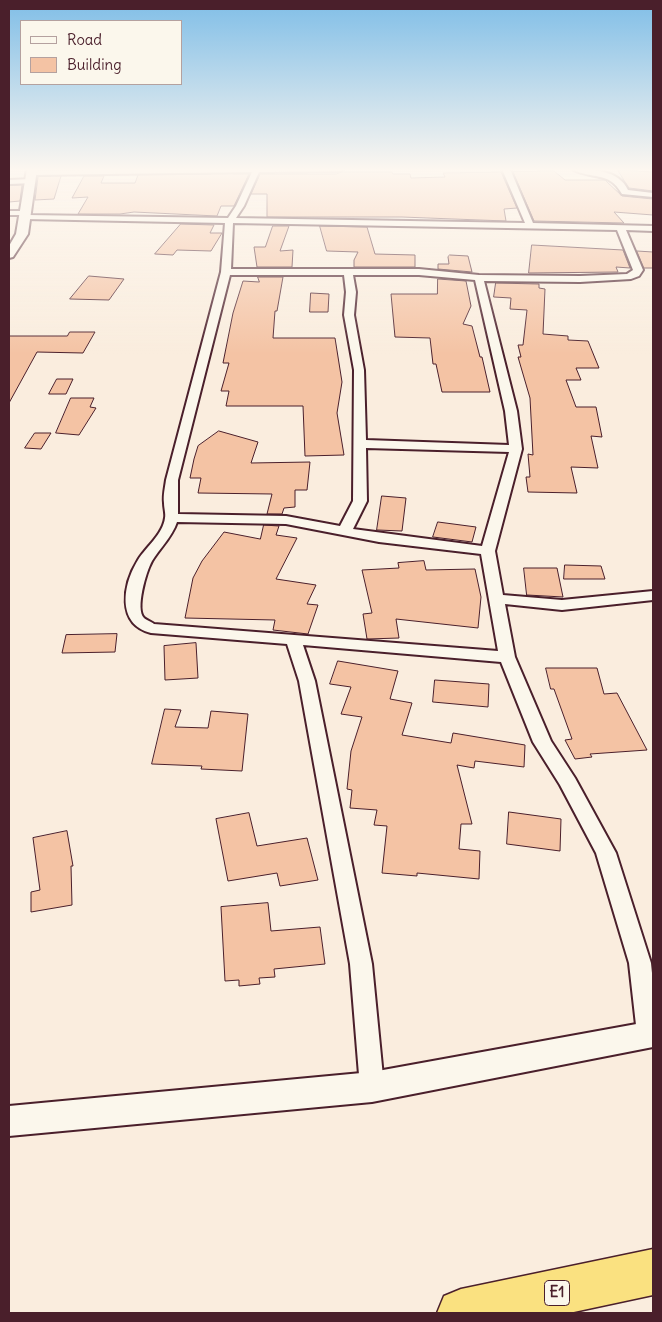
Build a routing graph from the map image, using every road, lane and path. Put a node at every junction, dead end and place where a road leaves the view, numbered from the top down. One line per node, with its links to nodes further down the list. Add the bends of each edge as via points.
1 (23, 231): 4 (street)
2 (228, 231): 6 (street)
3 (621, 231): 8 (street, via 638,270 628,277)
4 (13, 242): 5 (street)
5 (9, 255)
6 (226, 272): 7 (street); 11 (street, via 172,480)
7 (348, 272): 8 (street, via 419,272); 9 (street, via 351,292 349,315 359,370)
8 (479, 278): 10 (street, via 511,411)
9 (360, 444): 10 (street); 12 (street, via 360,501)
10 (516, 449): 13 (street)
11 (172, 518): 12 (street, via 286,520); 16 (street, via 168,531 144,562 133,611 138,621 151,628)
12 (344, 532): 13 (street)
13 (488, 551): 15 (street)
14 (653, 595): 15 (street, via 562,605)
15 (496, 599): 17 (street)
16 (294, 641): 17 (street); 19 (street, via 307,681 324,784 361,964)
17 (507, 658): 18 (street, via 542,742 606,853 640,963)
18 (651, 1034): 19 (street)
19 (372, 1087): 20 (street)
20 (9, 1122)
21 (653, 1272): 22 (highway, E1)
22 (461, 1313)

